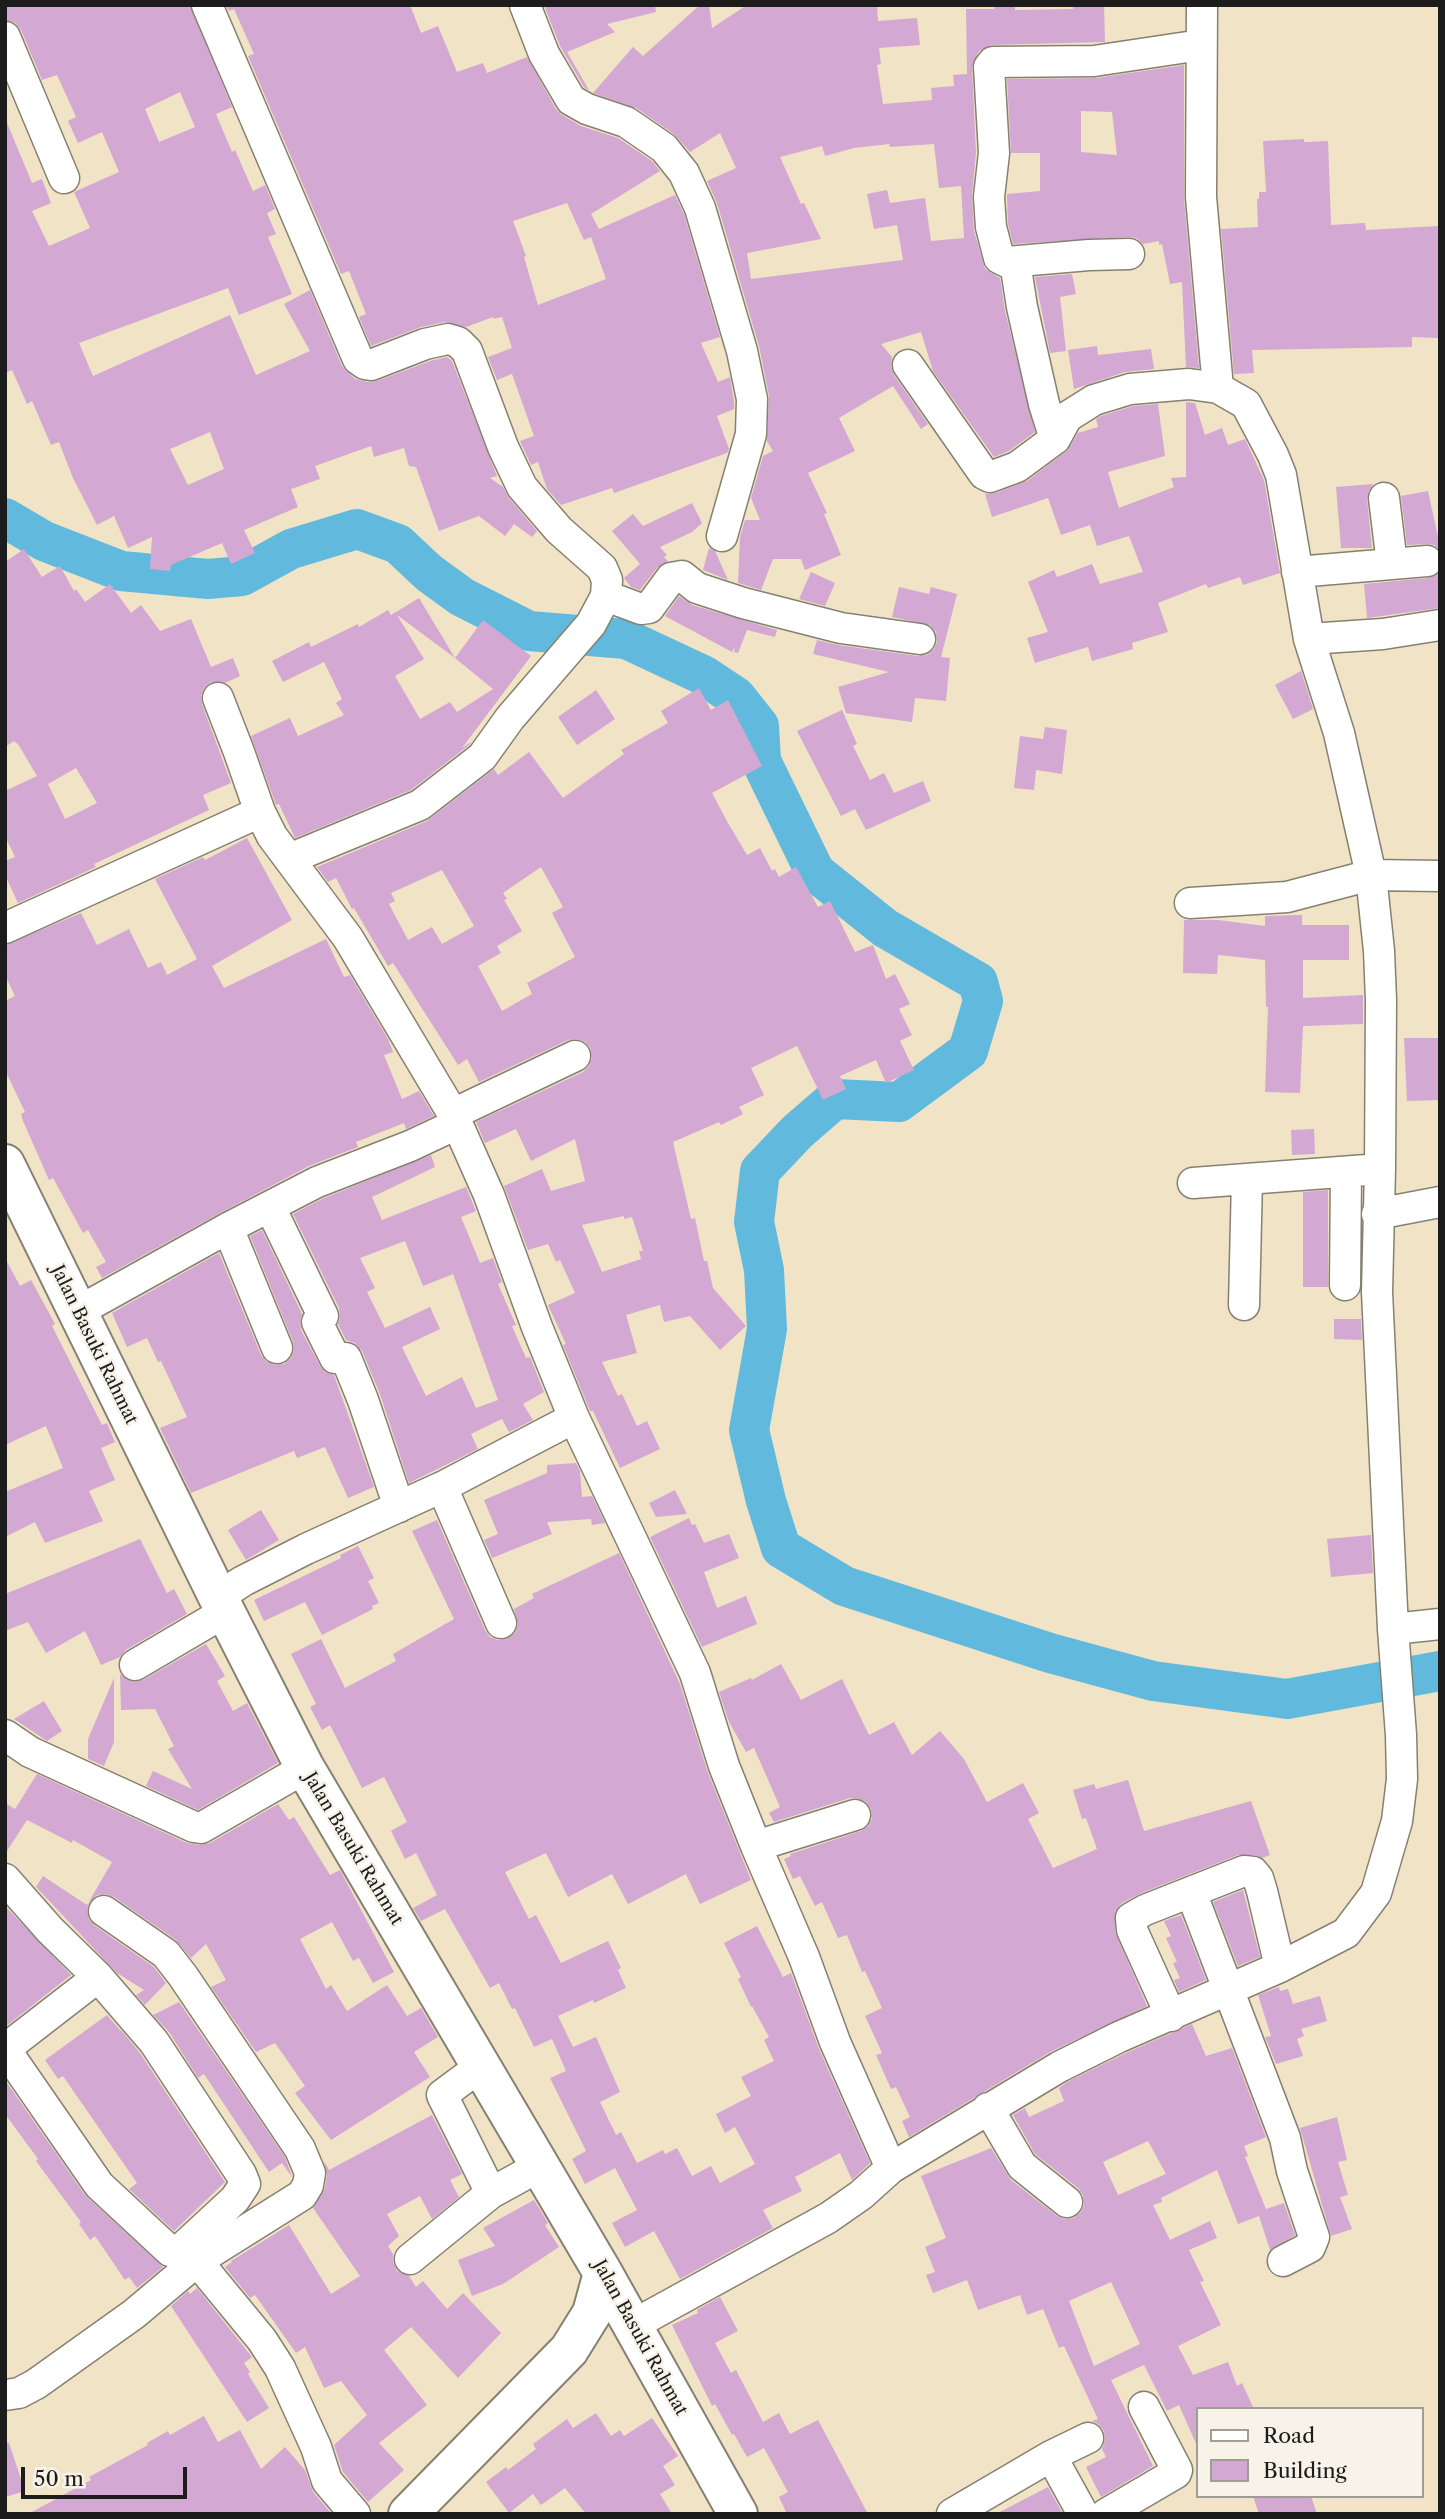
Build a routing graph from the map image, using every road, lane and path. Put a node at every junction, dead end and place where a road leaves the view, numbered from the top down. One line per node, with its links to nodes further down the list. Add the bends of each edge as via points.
1 (207, 5): 17 (street, via 358,359 371,365 425,344 448,339 458,342 467,351 522,487 559,530 602,568)
2 (525, 5): 13 (street, via 544,54 572,100 626,122 664,148 684,173 700,208 752,399 751,433)
3 (1202, 5): 5 (street)
4 (5, 37): 6 (street)
5 (1201, 45): 8 (street, via 1094,61 990,64 991,227 999,258); 10 (street, via 1201,197)
6 (64, 178)
7 (1129, 254): 8 (street)
8 (1015, 262): 11 (street)
9 (908, 365): 11 (street, via 984,474 990,477 1017,467)
10 (1218, 388): 11 (street, via 1189,384 1130,389 1094,400 1067,417); 16 (street, via 1246,404 1273,455)
11 (1055, 439)
12 (1384, 498): 15 (street)
13 (722, 536)
14 (1427, 561): 15 (street)
15 (1392, 564): 16 (street)
16 (1297, 572): 20 (street)
17 (606, 596): 19 (street, via 649,608 671,578 682,576 697,588 743,603 841,628); 23 (street, via 590,624 482,757 420,805)
18 (1440, 625): 20 (street)
19 (920, 639)
20 (1309, 639): 24 (street, via 1339,733)
21 (218, 698): 22 (street)
22 (260, 812): 23 (street); 27 (street)
23 (289, 859): 29 (street, via 348,938)
24 (1371, 875): 25 (street); 26 (street, via 1287,897); 31 (street, via 1381,1000)
25 (1440, 876)
26 (1190, 903)
27 (5, 928)
28 (575, 1056): 29 (street)
29 (455, 1119): 36 (street, via 410,1146 317,1182); 43 (street)
30 (5, 1164): 41 (highway, Jalan Basuki Rahmat)
31 (1380, 1169): 32 (street); 37 (street)
32 (1346, 1172): 33 (street); 39 (street)
33 (1247, 1180): 34 (street); 40 (street)
34 (1193, 1183)
35 (1440, 1202): 37 (street)
36 (270, 1207): 38 (street); 45 (street, via 323,1316 317,1323 335,1358 346,1358)
37 (1377, 1214): 49 (street, via 1379,1358)
38 (228, 1228): 41 (street); 42 (street)
39 (1345, 1285)
40 (1244, 1304)
41 (77, 1312): 46 (highway, Jalan Basuki Rahmat)
42 (277, 1348)
43 (575, 1418): 44 (street); 54 (street, via 695,1673 724,1766)
44 (442, 1487): 45 (street); 47 (street)
45 (399, 1507): 46 (street, via 243,1581)
46 (221, 1604): 50 (street); 52 (highway, Jalan Basuki Rahmat)
47 (501, 1623)
48 (1440, 1624): 49 (street)
49 (1394, 1641): 58 (street, via 1402,1779 1376,1894 1346,1933)
50 (135, 1665)
51 (5, 1735): 52 (street, via 30,1752 201,1828)
52 (305, 1768): 62 (highway, Jalan Basuki Rahmat)
53 (855, 1815): 54 (street)
54 (756, 1846): 65 (street)
55 (5, 1879): 59 (street)
56 (1191, 1892): 58 (street, via 1244,1871 1253,1872); 60 (street); 61 (street, via 1131,1918 1132,1930)
57 (104, 1911): 68 (street, via 166,1954 300,2150 310,2173 302,2195)
58 (1280, 1967): 60 (street)
59 (99, 1977): 68 (street, via 154,2042 245,2184); 68 (street, via 5,2049 99,2185 170,2251)
60 (1229, 1989): 61 (street); 70 (street, via 1285,2138 1314,2237 1304,2251)
61 (1171, 2016): 63 (street, via 1059,2067)
62 (481, 2066): 64 (highway, Jalan Basuki Rahmat); 66 (street, via 442,2095)
63 (988, 2108): 65 (street); 67 (street, via 1022,2166)
64 (540, 2166): 66 (street); 71 (highway, Jalan Basuki Rahmat)
65 (891, 2168): 72 (street, via 861,2196)
66 (491, 2193): 69 (street)
67 (1067, 2202)
68 (189, 2255): 74 (street, via 134,2314 36,2384); 78 (street, via 262,2340 316,2447 327,2482)
69 (410, 2259)
70 (1283, 2261)
71 (603, 2273): 72 (highway, Jalan Basuki Rahmat); 73 (highway, via 592,2313)
72 (640, 2338): 73 (highway); 80 (highway, Jalan Basuki Rahmat)
73 (569, 2350): 79 (highway)
74 (5, 2395)
75 (1144, 2407): 83 (street, via 1176,2473)
76 (1088, 2438): 77 (street)
77 (1051, 2456): 81 (street); 82 (street)
78 (355, 2514)
79 (408, 2514)
80 (738, 2514)
81 (952, 2514)
82 (1083, 2514)
83 (1107, 2514)

